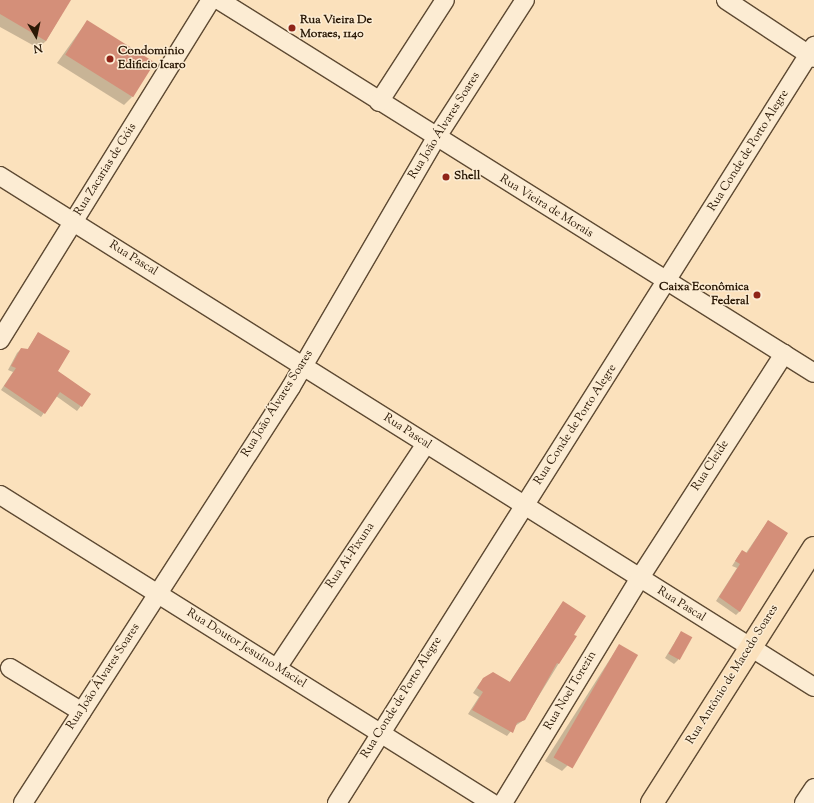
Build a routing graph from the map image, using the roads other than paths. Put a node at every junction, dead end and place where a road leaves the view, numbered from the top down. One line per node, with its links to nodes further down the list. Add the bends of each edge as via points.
1 (211, 0): 10 (street, Rua Zacarias de Góis)
2 (219, 0): 7 (street, Rua Vieira de Morais)
3 (445, 0): 7 (street)
4 (525, 0): 8 (street, Rua João Álvares Soares)
5 (726, 0): 6 (street)
6 (812, 52): 11 (street, Rua Conde de Porto Alegre)
7 (379, 102): 8 (street, Rua Vieira de Morais)
8 (436, 138): 11 (street, Rua Vieira de Morais); 14 (street, Rua João Álvares Soares)
9 (0, 176): 10 (street, Rua Pascal)
10 (74, 222): 12 (street, Rua Zacarias de Góis); 14 (street, Rua Pascal)
11 (667, 282): 13 (street, Rua Vieira de Morais); 18 (street, Rua Conde de Porto Alegre)
12 (0, 339)
13 (784, 354): 15 (street, Rua Vieira de Morais); 20 (street, Rua Cleide)
14 (303, 365): 16 (street, Rua Pascal); 21 (street, Rua João Álvares Soares)
15 (814, 372)
16 (426, 444): 18 (street, Rua Pascal); 24 (street, Rua Ai-Pixuna)
17 (0, 495): 21 (street, Rua Doutor Jesuíno Maciel)
18 (523, 506): 20 (street, Rua Pascal); 27 (street, Rua Conde de Porto Alegre)
19 (814, 548): 22 (main road, Rua Antônio de Macedo Soares)
20 (639, 578): 22 (street, Rua Pascal); 32 (street, Rua Noel Torezin)
21 (158, 594): 24 (street, Rua Doutor Jesuíno Maciel); 26 (street, Rua João Álvares Soares)
22 (750, 648): 25 (street, Rua Pascal); 33 (main road, Rua Antônio de Macedo Soares)
23 (10, 668): 26 (street)
24 (276, 668): 27 (street, Rua Doutor Jesuíno Maciel)
25 (814, 687)
26 (82, 712): 29 (street, Rua João Álvares Soares)
27 (380, 733): 30 (street, Rua Conde de Porto Alegre); 31 (street, Rua Doutor Jesuíno Maciel)
28 (814, 788): 34 (street)
29 (23, 803)
30 (337, 803)
31 (492, 803)
32 (503, 803)
33 (652, 803)
34 (804, 803)

